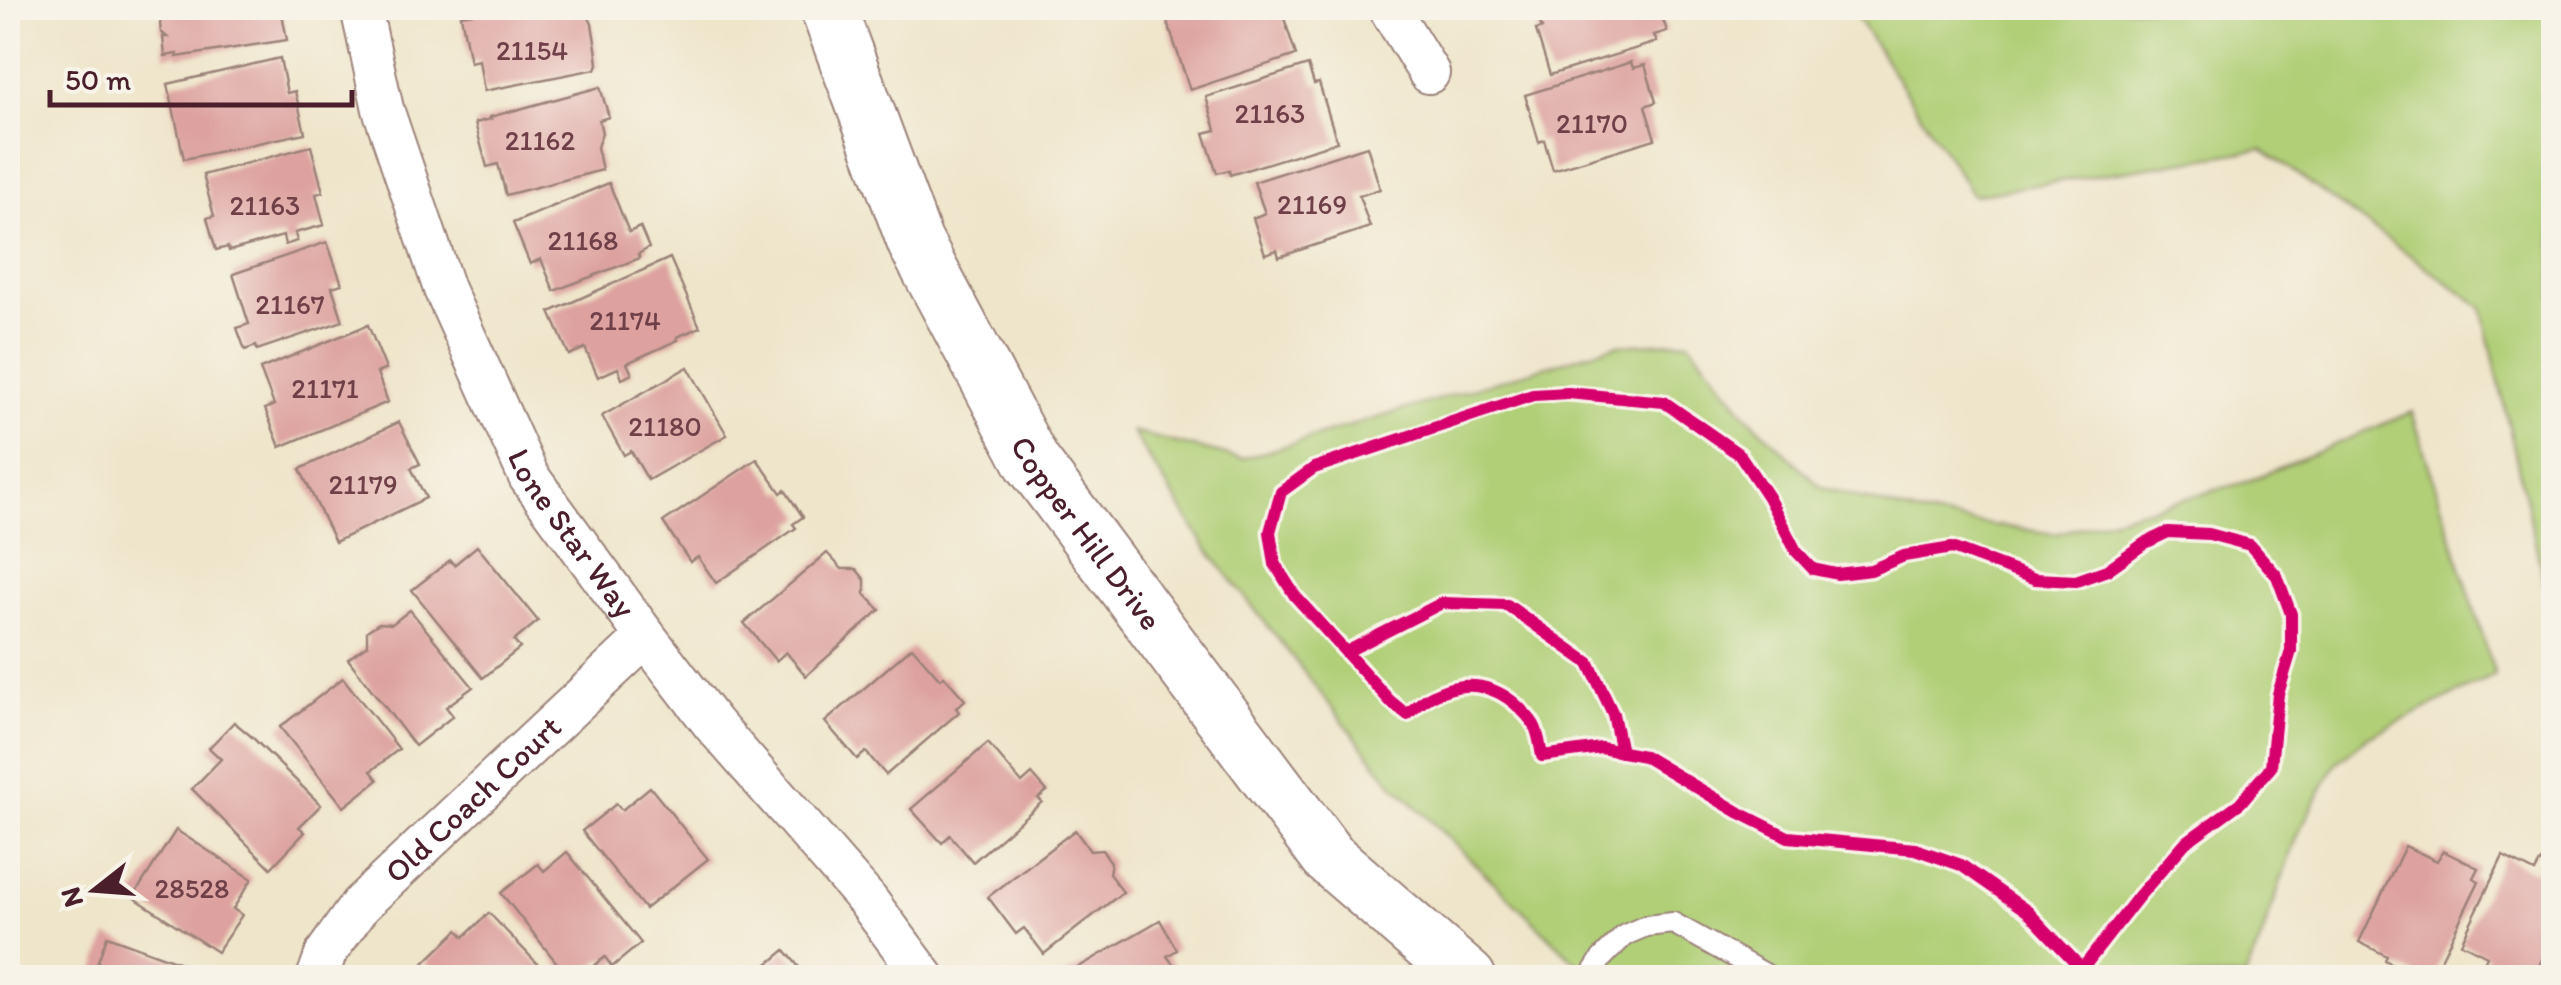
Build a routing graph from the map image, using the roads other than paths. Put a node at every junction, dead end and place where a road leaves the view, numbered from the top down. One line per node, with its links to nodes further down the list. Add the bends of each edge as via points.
1 (361, 8): 5 (street, Lone Star Way, via 384,109 444,288 521,460)
2 (828, 8): 8 (main road, Copper Hill Drive, via 916,242 1032,462 1328,857)
3 (1389, 8): 4 (street)
4 (1429, 73)
5 (646, 637): 6 (street, Old Coach Court, via 360,905 326,952); 7 (street, Lone Star Way)
6 (318, 978)
7 (926, 978)
8 (1468, 978)
9 (1589, 978): 10 (lane, via 1626,935 1673,923)
10 (1772, 978)

